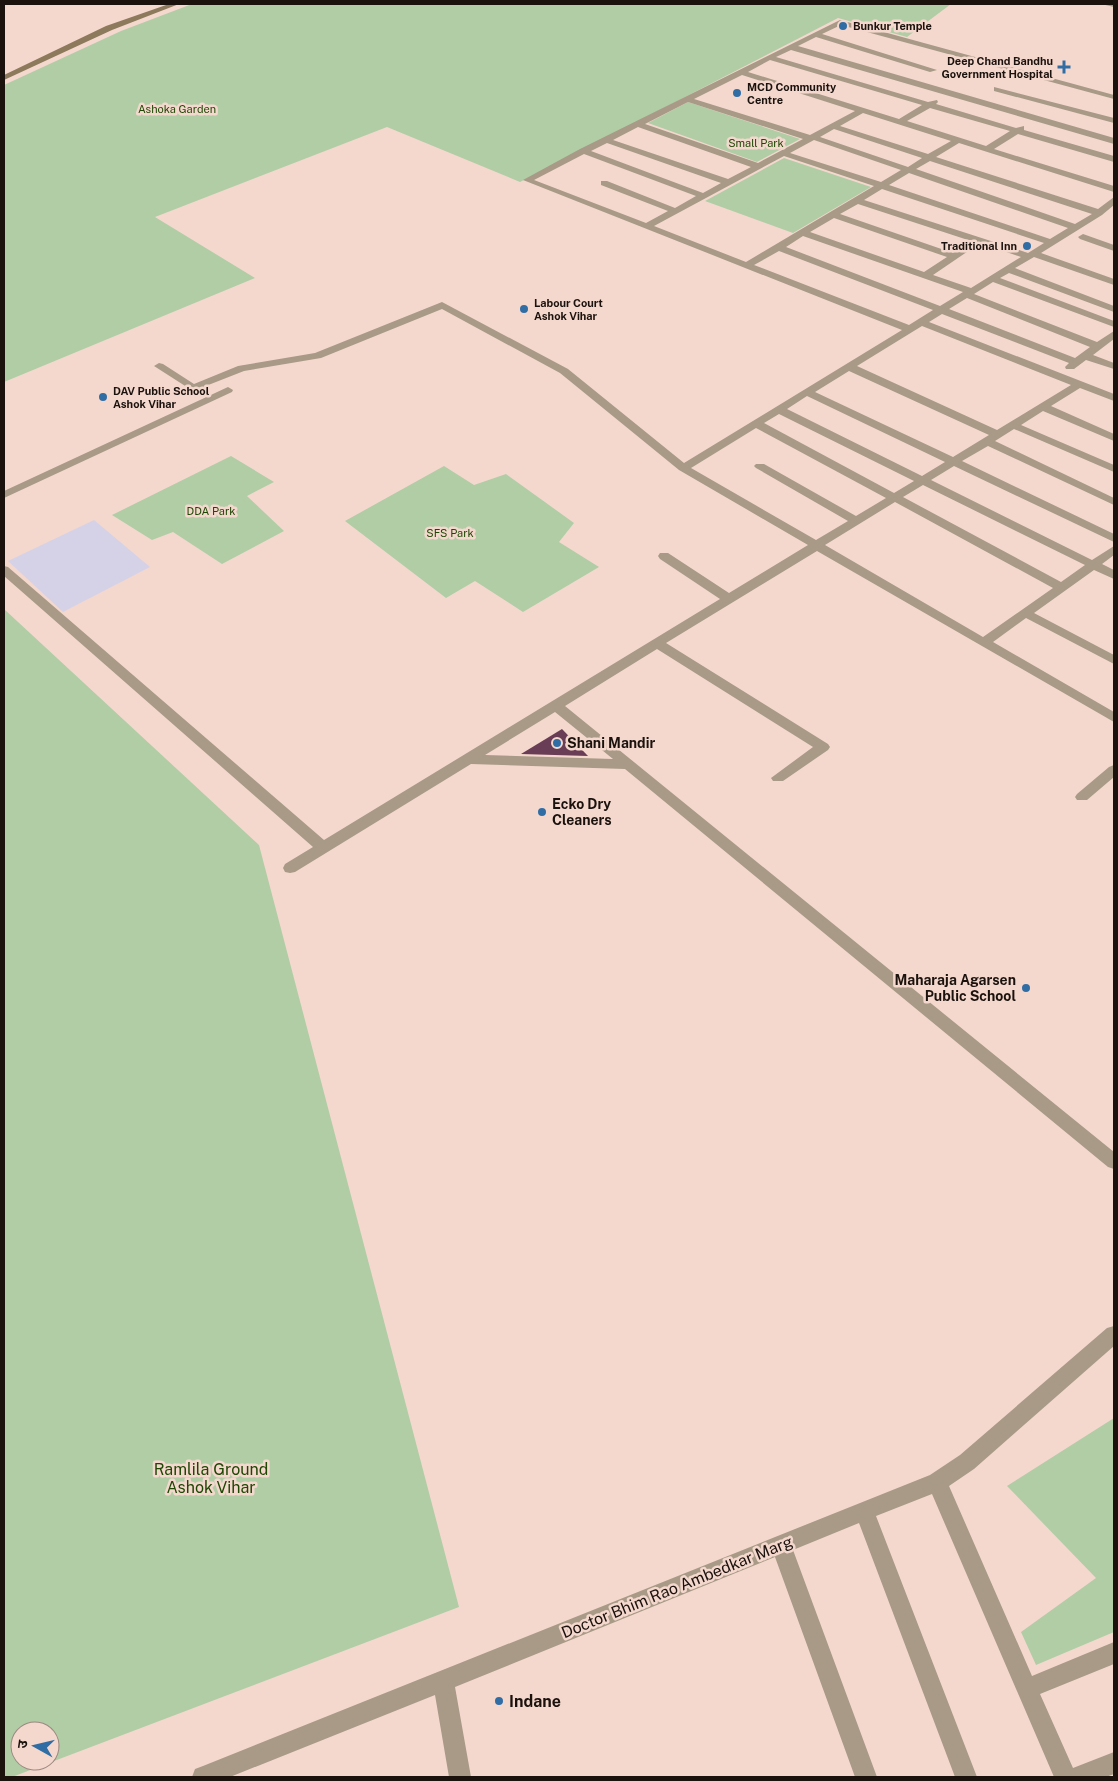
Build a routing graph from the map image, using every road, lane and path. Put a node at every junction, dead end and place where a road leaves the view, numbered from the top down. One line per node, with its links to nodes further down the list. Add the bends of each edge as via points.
1 (156, 4): 5 (main road)
2 (175, 4): 19 (main road, via 108,28)
3 (1105, 4): 4 (street)
4 (1114, 5)
5 (77, 33)
6 (816, 35): 7 (street, via 840,22); 9 (street); 11 (street)
7 (901, 40): 8 (street); 12 (street)
8 (893, 44)
9 (790, 47): 13 (street); 14 (street)
10 (885, 48): 11 (street)
11 (877, 53): 14 (street); 15 (street)
12 (961, 56): 15 (street); 17 (street)
13 (770, 58): 16 (street); 18 (street)
14 (853, 64): 18 (street); 20 (street)
15 (940, 66): 20 (street)
16 (741, 72): 22 (street); 26 (street)
17 (1025, 73): 21 (street); 24 (street)
18 (832, 76): 22 (street); 27 (street)
19 (4, 78)
20 (913, 81): 23 (street)
21 (1087, 89): 25 (street); 28 (street)
22 (803, 92): 29 (street)
23 (951, 92): 24 (street); 27 (street)
24 (988, 94): 28 (street); 30 (street)
25 (1114, 97)
26 (687, 99): 33 (street); 36 (street)
27 (930, 105): 32 (street); 35 (street)
28 (1058, 105): 30 (street); 31 (street)
29 (861, 111): 32 (street); 34 (street)
30 (1038, 118): 35 (street); 39 (street)
31 (1114, 121)
32 (899, 122): 38 (street)
33 (637, 124): 37 (street); 45 (street)
34 (833, 126): 36 (street); 43 (street)
35 (1016, 132): 40 (street); 44 (street)
36 (811, 138): 42 (street); 47 (street)
37 (606, 140): 41 (street); 50 (street)
38 (957, 141): 40 (street); 43 (street)
39 (1114, 141)
40 (986, 150): 48 (street)
41 (583, 151): 46 (street); 61 (street, via 527,180)
42 (783, 153): 45 (street); 52 (street)
43 (929, 158): 47 (street); 51 (street)
44 (1114, 159)
45 (758, 166): 50 (street)
46 (631, 169): 54 (street); 58 (street, via 604,183)
47 (908, 169): 52 (street); 57 (street)
48 (1028, 170): 51 (street); 53 (street)
49 (1114, 179): 53 (street)
50 (728, 182): 54 (street)
51 (1008, 183): 57 (street); 59 (street)
52 (881, 186): 55 (street); 57 (street)
53 (1110, 188)
54 (703, 196): 58 (street)
55 (856, 200): 60 (street); 63 (street)
56 (1114, 200): 59 (street)
57 (976, 205): 62 (street); 63 (street); 67 (street)
58 (675, 211): 61 (street)
59 (1098, 213): 62 (street)
60 (831, 214): 64 (street); 71 (street)
61 (646, 227): 72 (street)
62 (1075, 227): 67 (street)
63 (938, 228): 66 (street)
64 (802, 232): 68 (street); 74 (street)
65 (1083, 237): 69 (street)
66 (977, 240): 70 (street); 71 (street)
67 (1051, 242): 70 (street)
68 (778, 247): 72 (street); 79 (street)
69 (1114, 248)
70 (1030, 255): 73 (street); 76 (street)
71 (954, 256): 74 (street)
72 (746, 266): 82 (street)
73 (1008, 269): 75 (street); 78 (street)
74 (924, 276): 77 (street)
75 (992, 278): 77 (street); 81 (street)
76 (1114, 282)
77 (968, 293): 79 (street); 84 (street)
78 (1114, 308)
79 (941, 310): 80 (street); 85 (street)
80 (921, 322): 82 (street); 89 (street)
81 (1114, 324)
82 (909, 329): 87 (street)
83 (1113, 337): 84 (street)
84 (1098, 346): 85 (street)
85 (1081, 359): 88 (street); 89 (street)
86 (160, 366): 102 (street, via 193,388 242,368 317,356 442,305 564,371)
87 (848, 366): 92 (street); 98 (street)
88 (1114, 366)
89 (1059, 376): 90 (street)
90 (1080, 384): 93 (street); 94 (street)
91 (228, 390): 105 (street)
92 (807, 392): 95 (street); 100 (street)
93 (1114, 398)
94 (1043, 407): 97 (street); 99 (street)
95 (778, 410): 96 (street); 104 (street)
96 (756, 423): 102 (street); 106 (street)
97 (1013, 425): 98 (street); 103 (street)
98 (992, 438): 100 (street); 107 (street)
99 (1114, 438)
100 (955, 461): 104 (street); 109 (street)
101 (760, 466): 108 (street)
102 (682, 468): 110 (street)
103 (1114, 469)
104 (922, 481): 106 (street); 113 (street)
105 (4, 495)
106 (894, 498): 108 (street); 116 (street)
107 (1114, 502)
108 (857, 521): 110 (street)
109 (1114, 538)
110 (817, 545): 117 (street); 119 (street)
111 (1114, 550): 113 (street)
112 (664, 556): 117 (street)
113 (1093, 565): 115 (street); 116 (street)
114 (4, 570): 129 (street)
115 (1114, 576)
116 (1061, 587): 118 (street)
117 (729, 599): 120 (street)
118 (1025, 613): 119 (street); 121 (street)
119 (984, 642): 123 (street)
120 (657, 643): 122 (street); 127 (street, via 823,746)
121 (1114, 660)
122 (556, 705): 124 (street); 125 (street)
123 (1114, 718)
124 (468, 759): 125 (street); 129 (street)
125 (628, 764): 131 (street)
126 (1114, 770): 128 (street)
127 (778, 778)
128 (1082, 797)
129 (323, 847): 130 (street)
130 (290, 868)
131 (1114, 1162)
132 (1114, 1334): 133 (street, Doctor Bhim Rao Ambedkar Marg, via 967,1462)
133 (937, 1482): 134 (street, Doctor Bhim Rao Ambedkar Marg); 138 (street)
134 (864, 1511): 135 (street, Doctor Bhim Rao Ambedkar Marg); 143 (street)
135 (781, 1545): 137 (street, Doctor Bhim Rao Ambedkar Marg); 142 (street)
136 (1114, 1653): 138 (street)
137 (443, 1681): 140 (street, Doctor Bhim Rao Ambedkar Marg); 141 (street)
138 (1027, 1690): 144 (street)
139 (1114, 1763): 145 (street)
140 (203, 1777)
141 (460, 1777)
142 (866, 1777)
143 (966, 1777)
144 (1065, 1777)
145 (1079, 1777)

